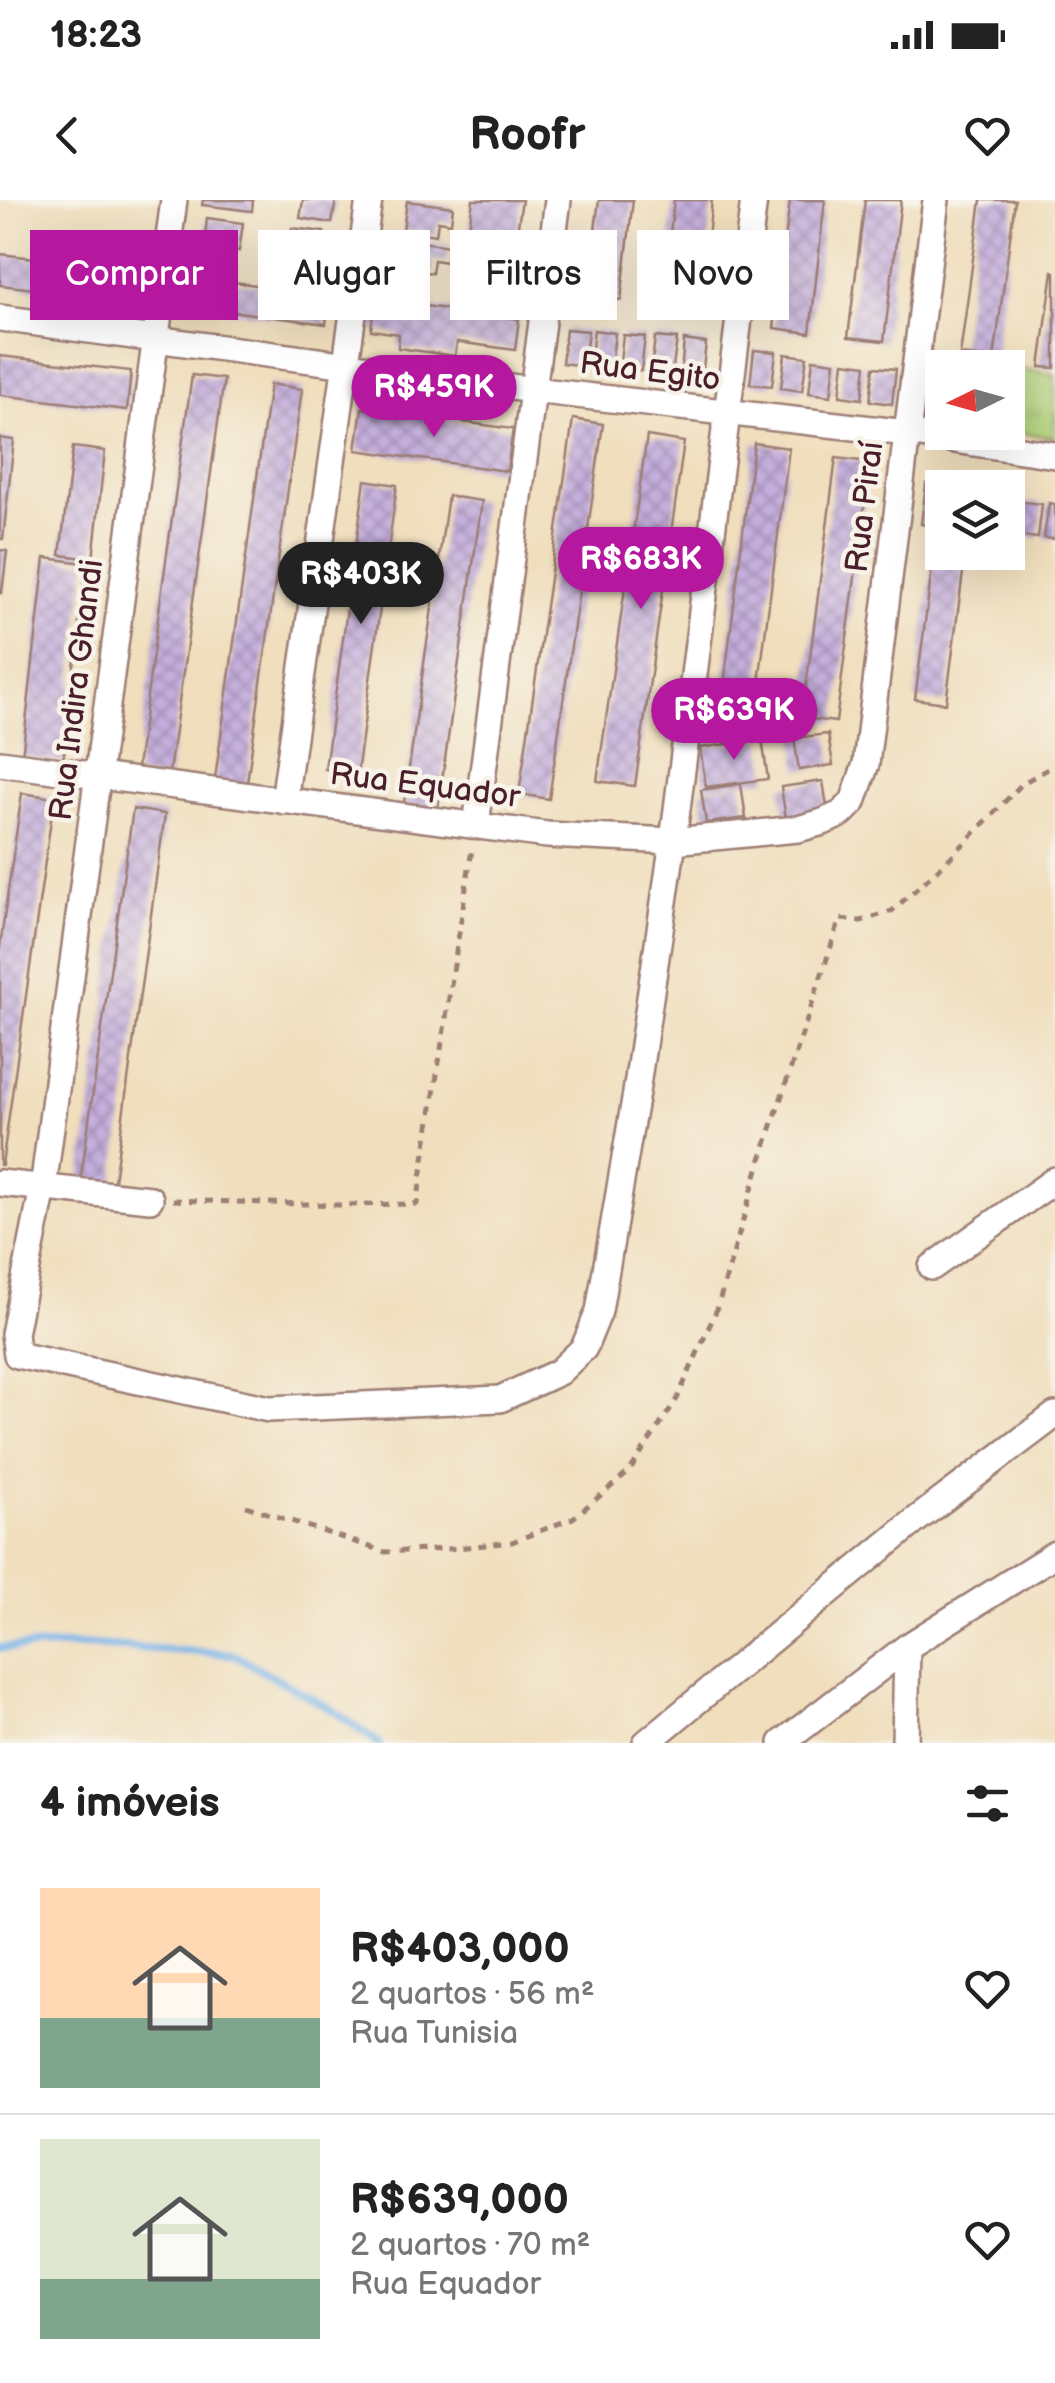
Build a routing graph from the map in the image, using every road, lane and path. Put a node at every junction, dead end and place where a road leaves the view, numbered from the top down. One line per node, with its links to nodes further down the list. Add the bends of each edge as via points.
1 (174, 200): 7 (street, Rua Indira Ghandi)
2 (368, 200): 8 (street)
3 (558, 200): 9 (street)
4 (754, 200): 10 (street)
5 (936, 200): 11 (street, Rua Piraí)
6 (0, 318): 7 (street, Rua Egito)
7 (155, 339): 8 (street, Rua Egito); 15 (street, Rua Indira Ghandi)
8 (346, 364): 9 (street, Rua Egito); 16 (street)
9 (533, 390): 10 (street, Rua Egito); 18 (street)
10 (727, 414): 11 (street, Rua Egito); 19 (street)
11 (907, 433): 12 (street, Rua Egito); 17 (street, Rua Piraí, via 866,764 853,802)
12 (1055, 455)
13 (0, 763): 15 (street, Rua Equador)
14 (1055, 765): 26 (path, via 1023,783 892,911 860,921 840,919 717,1309 677,1399 629,1472 573,1518 512,1542 448,1549 385,1552)
15 (99, 778): 16 (street, Rua Equador); 22 (street, Rua Indira Ghandi)
16 (284, 801): 18 (street, Rua Equador)
17 (840, 814): 19 (street, Rua Equador, via 798,829)
18 (476, 825): 19 (street, Rua Equador, via 547,836); 23 (path, via 418,1204)
19 (672, 841): 22 (street, Rua Indira Ghandi, via 599,1310 584,1348 559,1372 500,1399 269,1409 17,1355 14,1334)
20 (1055, 1180): 24 (street)
21 (0, 1183): 22 (street)
22 (43, 1188): 23 (street)
23 (150, 1200)
24 (932, 1267)
25 (1055, 1415): 29 (street, via 916,1520)
26 (246, 1506)
27 (1055, 1554): 28 (street)
28 (907, 1647): 30 (street); 31 (street)
29 (646, 1743)
30 (782, 1743)
31 (905, 1743)

